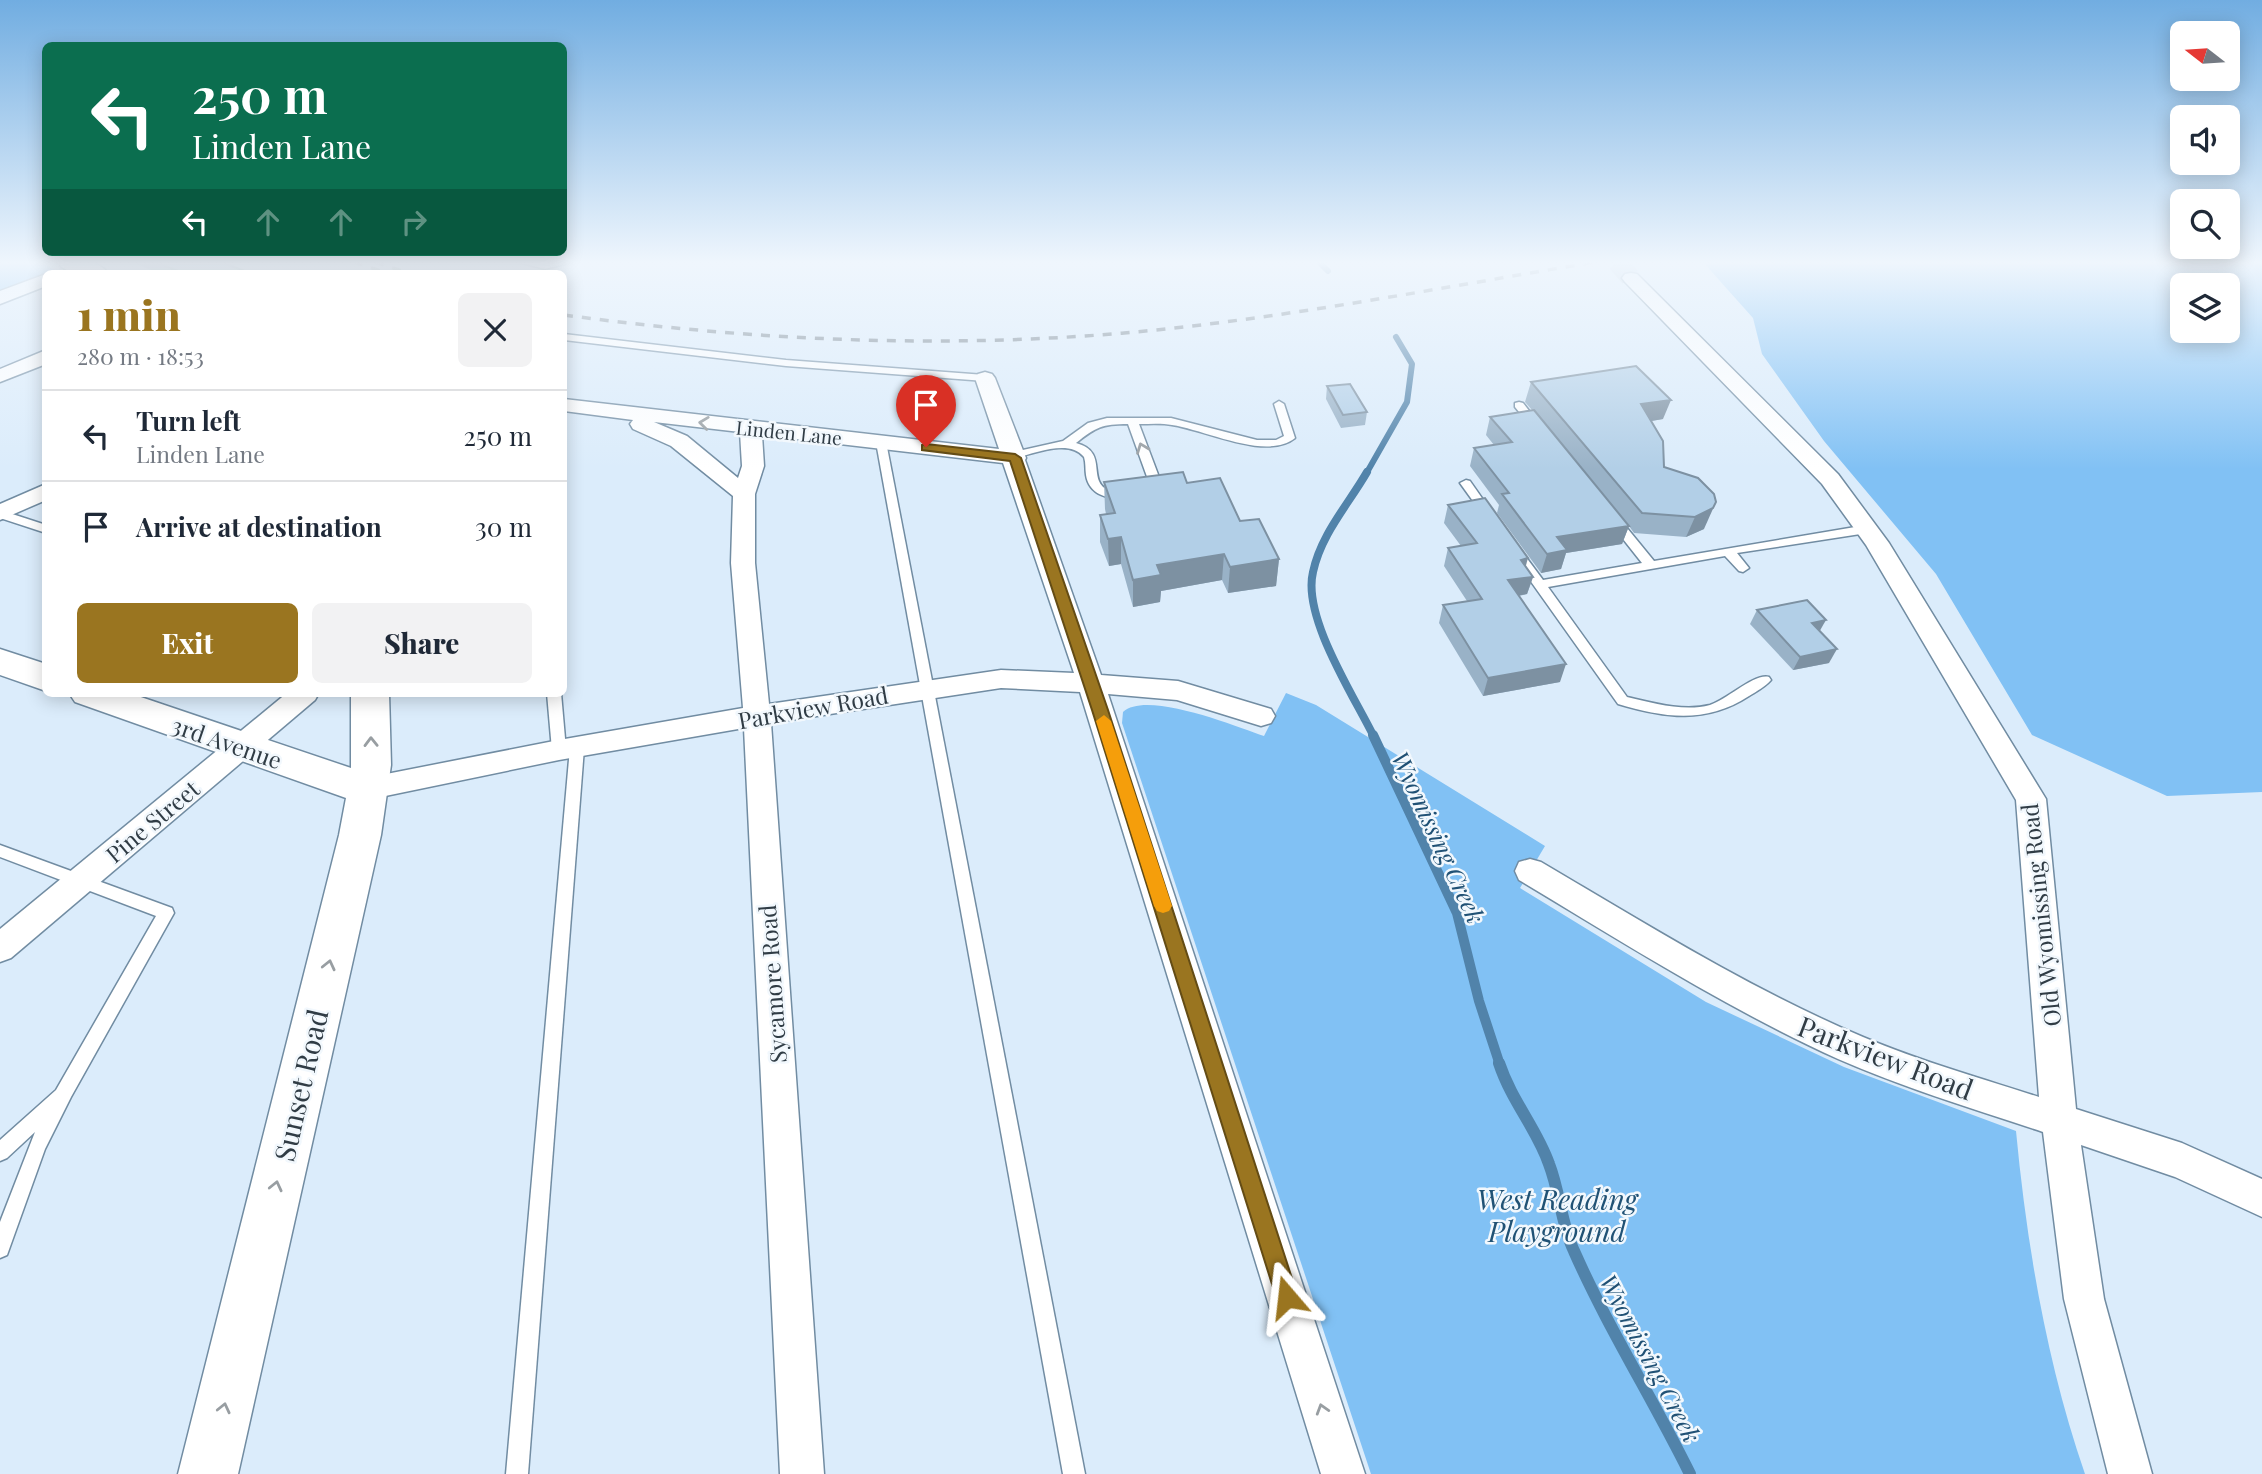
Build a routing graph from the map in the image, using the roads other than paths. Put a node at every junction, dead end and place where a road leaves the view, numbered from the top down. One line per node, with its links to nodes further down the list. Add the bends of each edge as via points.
1 (1684, 331): 22 (street, Old Wyomissing Road, via 1819,467)
2 (567, 337): 5 (lane, via 786,363)
3 (42, 359): 4 (street)
4 (0, 376)
5 (985, 378): 15 (street)
6 (1279, 404): 10 (lane, via 1290,438 1278,443 1244,441 1171,421)
7 (567, 405): 9 (street, Linden Lane)
8 (1519, 405): 12 (lane)
9 (616, 412): 11 (street, Linden Lane, one-way to 9); 18 (street, via 679,441)
10 (1132, 420): 14 (lane, via 1092,425); 14 (lane, one-way to 10, via 1083,449 1090,457 1091,478 1099,491 1113,497 1150,492 1156,485)
11 (751, 429): 13 (street, Linden Lane); 18 (street, Sycamore Road, via 753,466)
12 (1545, 437)
13 (881, 442): 15 (street, Linden Lane); 31 (lane)
14 (1066, 444): 15 (lane)
15 (1015, 457): 30 (street)
16 (1466, 483): 26 (lane)
17 (42, 493): 20 (street)
18 (744, 494): 37 (street, Sycamore Road, via 743,563)
19 (1606, 511): 24 (lane)
20 (0, 514): 21 (lane)
21 (42, 528)
22 (1867, 529): 23 (lane); 46 (street, Old Wyomissing Road, via 2031,799)
23 (1728, 551): 24 (lane); 25 (lane)
24 (1650, 564): 26 (lane)
25 (1743, 568)
26 (1539, 585): 29 (lane, via 1623,701 1652,708 1715,709)
27 (0, 662): 28 (street)
28 (42, 677)
29 (1764, 680)
30 (1090, 683): 31 (street, Parkview Road, via 1001,679); 36 (street, Parkview Road, via 1178,691); 54 (street, one-way to 30)
31 (927, 688): 37 (street, Parkview Road); 53 (lane)
32 (99, 697): 38 (street, 3rd Avenue)
33 (300, 697): 38 (street, Pine Street)
34 (370, 697): 40 (street, Sunset Road, one-way to 34, via 371,765)
35 (555, 697): 39 (lane)
36 (1261, 716)
37 (757, 717): 39 (street, Parkview Road); 52 (street, Sycamore Road)
38 (240, 747): 40 (street, 3rd Avenue); 43 (street, Pine Street)
39 (568, 749): 40 (street, Parkview Road); 51 (lane)
40 (366, 789): 50 (street, Sunset Road, one-way to 40, via 360,835)
41 (0, 851): 43 (lane)
42 (1530, 871): 46 (street, Parkview Road, via 1720,984 1796,1023 1923,1076)
43 (79, 882): 44 (street, Pine Street); 45 (lane, via 166,913)
44 (0, 948)
45 (65, 1091): 47 (lane); 49 (lane, via 37,1146)
46 (2059, 1119): 48 (street, Parkview Road, via 2182,1161); 55 (street, Old Wyomissing Road, via 2084,1299)
47 (0, 1152)
48 (2262, 1198)
49 (0, 1248)
50 (208, 1474)
51 (517, 1474)
52 (802, 1474)
53 (1074, 1474)
54 (1343, 1474)
55 (2130, 1474)

